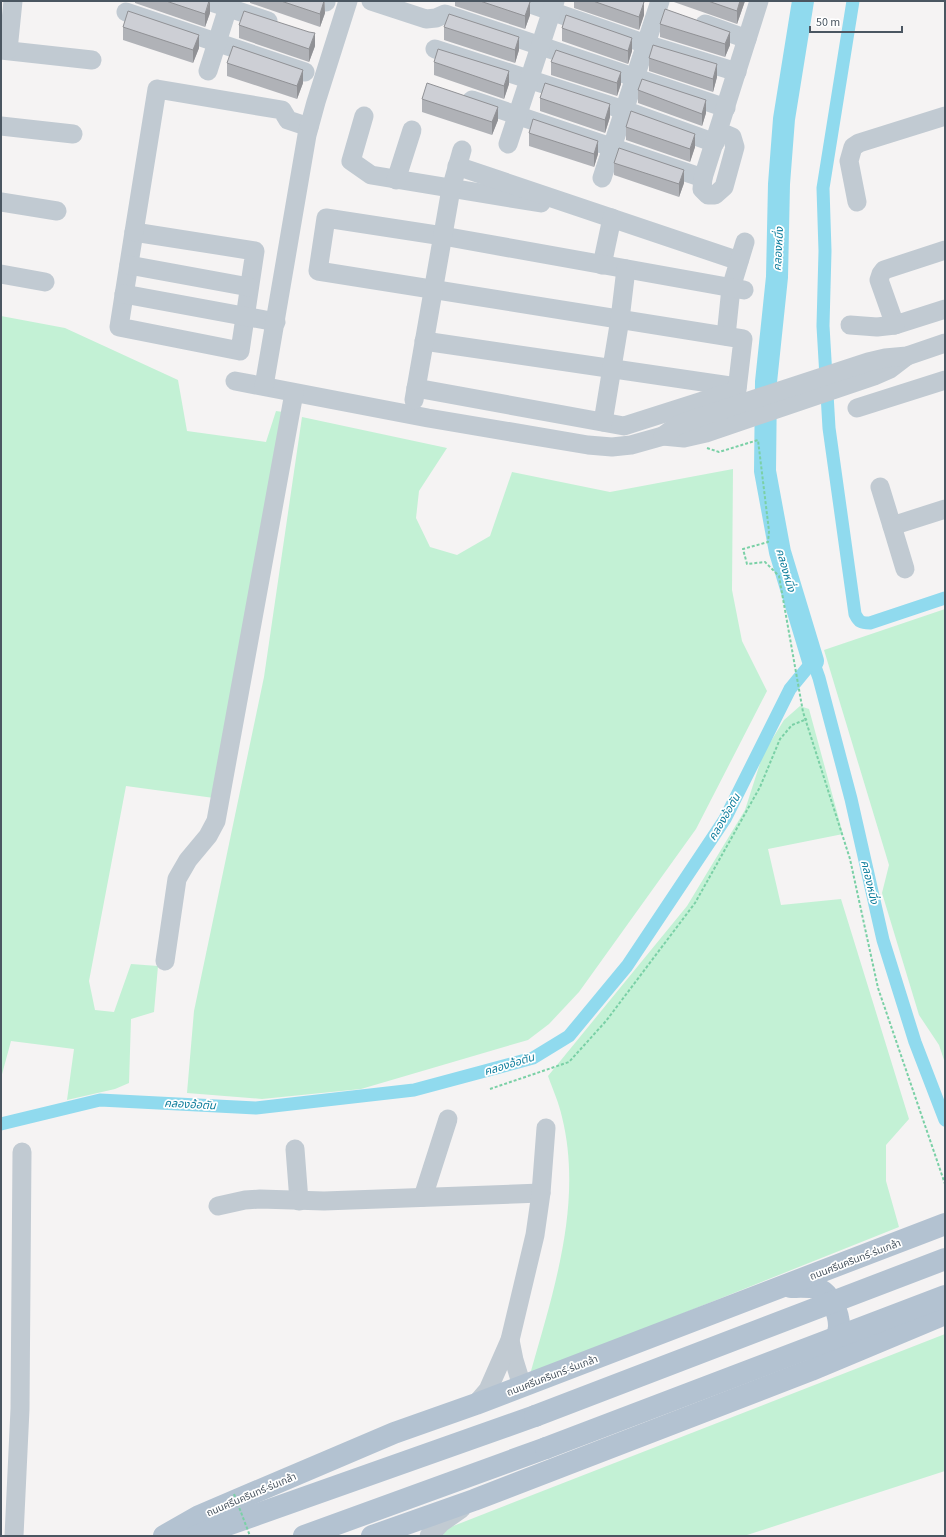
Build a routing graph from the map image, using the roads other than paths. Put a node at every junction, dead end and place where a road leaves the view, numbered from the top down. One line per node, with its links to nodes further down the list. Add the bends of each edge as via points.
1 (13, 1): 17 (street)
2 (208, 1): 7 (street)
3 (348, 1): 31 (street)
4 (371, 1): 15 (street, via 426,19 445,14)
5 (522, 1): 8 (street)
6 (758, 1): 12 (street)
7 (229, 4): 11 (street); 13 (street)
8 (553, 6): 14 (street); 15 (street)
9 (665, 9): 12 (street); 14 (street)
10 (126, 12): 13 (street)
11 (284, 26)
12 (747, 39): 21 (street)
13 (217, 43): 19 (street); 20 (street)
14 (646, 44): 21 (street); 22 (street)
15 (541, 47): 22 (street); 23 (street)
16 (435, 49): 23 (street)
17 (5, 50): 18 (street)
18 (92, 60)
19 (208, 71)
20 (305, 72)
21 (737, 72): 25 (street)
22 (635, 77): 25 (street); 26 (street)
23 (530, 80): 26 (street); 27 (street)
24 (459, 95): 27 (street)
25 (726, 108): 34 (street)
26 (624, 110): 34 (street); 36 (street)
27 (518, 115): 35 (street); 36 (street)
28 (364, 116): 38 (street, via 351,161 371,175)
29 (945, 116): 41 (street, via 858,143 853,147 849,162)
30 (1, 126): 33 (street)
31 (309, 127): 45 (street, via 288,120 282,110 157,89); 62 (street)
32 (412, 130): 38 (street)
33 (73, 134)
34 (717, 137): 36 (street, via 729,134 735,146 724,187 715,195 708,195 702,189 703,178)
35 (508, 144)
36 (612, 146): 37 (street)
37 (602, 178)
38 (396, 180): 39 (street)
39 (451, 190): 43 (street); 43 (street, via 460,158); 46 (street)
40 (1, 202): 42 (street)
41 (857, 202)
42 (57, 211)
43 (591, 211): 44 (street)
44 (612, 218): 49 (street); 51 (street)
45 (134, 232): 50 (street); 55 (street, via 255,251)
46 (443, 236): 51 (street); 56 (street); 56 (street, via 326,218 318,271)
47 (745, 242): 49 (street)
48 (945, 250): 64 (street, via 884,270 880,274 879,280)
49 (739, 261): 57 (street)
50 (129, 265): 55 (street); 58 (street)
51 (602, 265): 52 (street)
52 (626, 269): 57 (street); 61 (street)
53 (1, 274): 54 (street)
54 (45, 282)
55 (249, 287): 60 (street)
56 (434, 289): 61 (street); 66 (street)
57 (737, 289): 65 (street)
58 (124, 294): 60 (street); 60 (street, via 119,327 240,351)
59 (945, 309): 64 (street)
60 (244, 316): 62 (street)
61 (620, 319): 65 (street); 68 (street)
62 (276, 322): 71 (street)
63 (850, 325): 64 (street, via 877,328)
64 (894, 325)
65 (726, 336): 72 (street, via 743,339)
66 (424, 341): 68 (street); 73 (street)
67 (945, 343): 76 (street, via 907,356 885,358 871,369 701,428 678,425 663,436 631,445 588,445)
68 (612, 369): 72 (street); 77 (street)
69 (945, 380): 75 (street)
70 (235, 381): 71 (street)
71 (264, 386): 74 (street)
72 (737, 387): 77 (street, via 737,390 624,426)
73 (416, 388): 76 (street); 77 (street)
74 (294, 393): 76 (street); 82 (street, via 216,821 177,880)
75 (857, 408)
76 (411, 415)
77 (602, 422)
78 (880, 487): 80 (street)
79 (945, 509): 80 (street)
80 (892, 526): 81 (street)
81 (905, 569)
82 (165, 961)
83 (448, 1119): 88 (street)
84 (546, 1128): 87 (street)
85 (295, 1149): 89 (street)
86 (22, 1152): 102 (street, via 20,1409)
87 (541, 1193): 88 (street); 96 (street, via 535,1235)
88 (423, 1197): 89 (street)
89 (299, 1201): 90 (street, via 245,1200)
90 (218, 1206)
91 (945, 1224): 93 (main road, ถนนศรีนครินทร์-ร่มเกล้า)
92 (945, 1260): 104 (main road, ถนนศรีนครินทร์-ร่มเกล้า, bridge, via 535,1416)
93 (786, 1287): 97 (main road, via 817,1288 826,1293 835,1308 839,1326 836,1338); 98 (main road, ถนนศรีนครินทร์-ร่มเกล้า)
94 (945, 1296): 105 (main road, bridge, via 546,1448)
95 (945, 1314): 97 (main road)
96 (510, 1340): 98 (street); 99 (street, via 488,1390)
97 (811, 1370): 100 (main road)
98 (522, 1386): 99 (main road, ถนนศรีนครินทร์-ร่มเกล้า)
99 (476, 1404): 103 (main road, ถนนศรีนครินทร์-ร่มเกล้า, via 344,1454 199,1516)
100 (474, 1500): 101 (main road); 107 (street, via 441,1523)
101 (400, 1532): 106 (main road)
102 (14, 1536)
103 (164, 1536)
104 (196, 1536)
105 (304, 1536)
106 (372, 1536)
107 (429, 1536)

